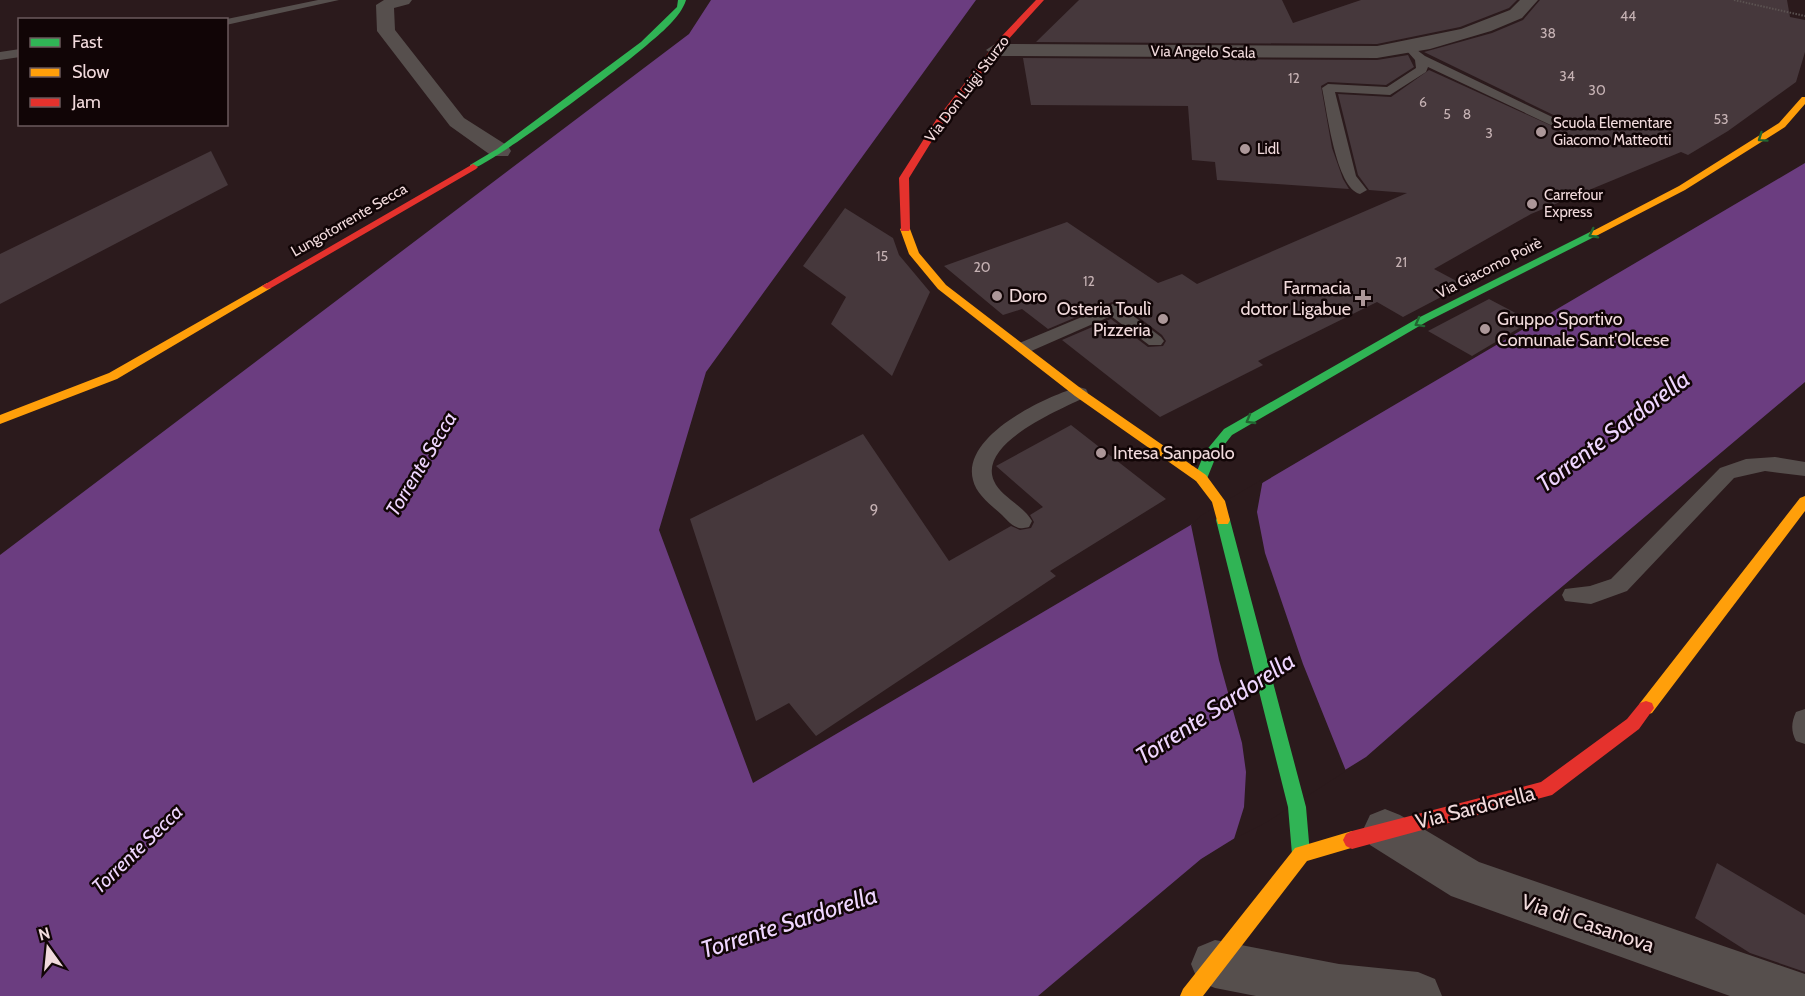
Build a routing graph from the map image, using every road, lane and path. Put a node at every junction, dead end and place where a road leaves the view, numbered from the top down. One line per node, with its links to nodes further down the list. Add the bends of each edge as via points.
1 (334, 0): 8 (lane)
2 (682, 0): 15 (street, Lungotorrente Secca, via 681,8 644,44)
3 (1040, 0): 9 (street, Via Don Luigi Sturzo)
4 (1529, 0): 11 (street, Via Angelo Scala, via 1519,13)
5 (1734, 0): 7 (path)
6 (389, 2): 15 (street, via 386,31 457,122)
7 (1805, 15)
8 (228, 22)
9 (995, 50): 11 (street, Via Angelo Scala); 18 (street, Via Don Luigi Sturzo, via 939,122 904,178 905,230 914,254 935,280)
10 (18, 53): 12 (lane)
11 (1416, 53): 14 (lane, Via Angelo Scala); 16 (lane, via 1422,69 1390,91 1328,88 1349,177)
12 (0, 56)
13 (1805, 99): 22 (street, Via Giacomo Poirè, one-way to 22, via 1782,125 1682,188 1424,319 1228,432 1211,452)
14 (1562, 124)
15 (500, 151): 20 (street, Lungotorrente Secca, via 113,376)
16 (1360, 190)
17 (1155, 341): 18 (lane, via 1113,309)
18 (1023, 348): 19 (street, Via Don Luigi Sturzo)
19 (1079, 393): 22 (street, Via Don Luigi Sturzo); 24 (lane, via 999,435 981,466 984,482)
20 (0, 420)
21 (1805, 469): 25 (lane, via 1764,463 1745,465 1727,473 1619,585 1591,595)
22 (1201, 478): 29 (street, Via Don Luigi Sturzo, via 1218,501 1297,807)
23 (1805, 501): 28 (street, Via Sardorella, via 1632,724 1546,789)
24 (1021, 521)
25 (1573, 595)
26 (1805, 720): 27 (lane)
27 (1805, 733)
28 (1385, 831): 29 (street, Via Sardorella); 32 (street, Via di Casanova, via 1467,880)
29 (1301, 854): 30 (street)
30 (1202, 980): 31 (street)
31 (1418, 996)
32 (1799, 996)

